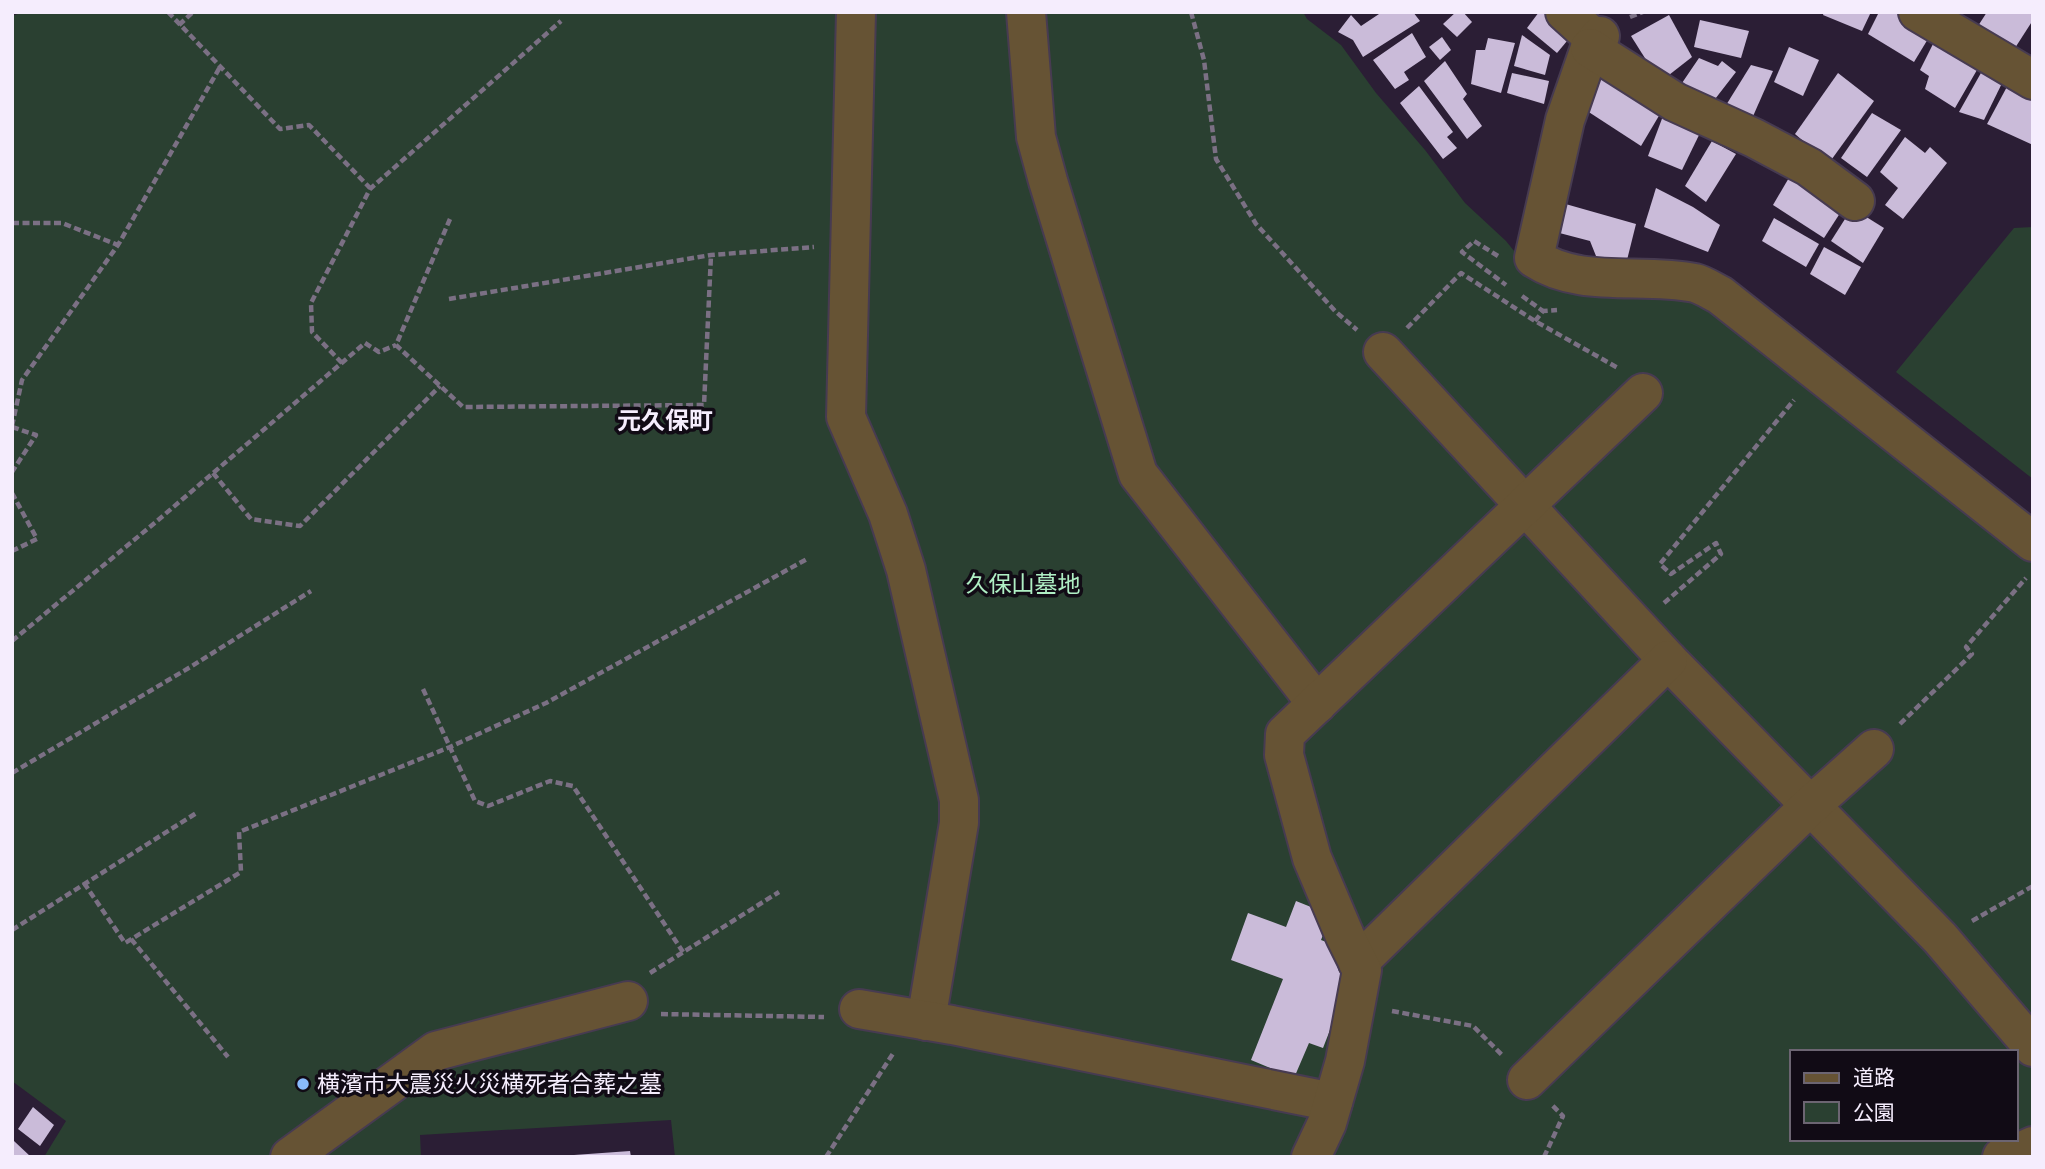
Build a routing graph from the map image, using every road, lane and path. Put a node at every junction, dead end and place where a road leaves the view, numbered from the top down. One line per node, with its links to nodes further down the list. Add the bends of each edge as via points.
1 (168, 12): 9 (path)
2 (193, 12): 9 (path)
3 (856, 12): 17 (street)
4 (1026, 12): 41 (street, via 1036,137 1138,474)
5 (1191, 12): 22 (path, via 1204,60 1216,159 1256,224 1335,311)
6 (1565, 12): 10 (street)
7 (1918, 12): 12 (street)
8 (561, 21): 13 (path)
9 (179, 24): 11 (path)
10 (1595, 41): 14 (street, via 1675,102 1810,167); 24 (street, via 1565,120 1534,258 1550,269 1582,276 1697,284 1720,295)
11 (220, 67): 13 (path, via 281,129 309,125); 18 (path)
12 (2033, 80)
13 (370, 189): 23 (path, via 311,303 312,332)
14 (1856, 201)
15 (450, 219): 21 (path)
16 (12, 223): 18 (path, via 62,223)
17 (850, 244): 19 (path); 58 (street, via 846,417 888,514 906,570 959,800 959,823)
18 (118, 245): 27 (path, via 22,380)
19 (711, 255): 20 (path); 25 (path, via 704,405 463,407)
20 (449, 299)
21 (396, 345): 23 (path, via 379,352 365,343); 25 (path)
22 (1383, 352): 26 (path, via 1461,273 1622,370); 31 (street)
23 (342, 363): 29 (path)
24 (1817, 372): 32 (street); 37 (path, via 1660,564 1671,575 1716,543 1721,554)
25 (440, 386): 29 (path, via 300,526 251,519)
26 (1643, 393): 31 (street)
27 (12, 426): 28 (path, via 36,435)
28 (12, 472)
29 (213, 473): 38 (path)
30 (12, 493): 33 (path, via 37,539)
31 (1524, 506): 37 (street); 41 (street)
32 (2033, 542)
33 (12, 551)
34 (807, 559): 42 (path, via 545,704)
35 (2033, 570): 43 (path, via 1966,647 1972,654)
36 (311, 590): 44 (path)
37 (1637, 628): 39 (street)
38 (12, 641)
39 (1668, 660): 45 (street); 54 (street)
40 (423, 689): 42 (path)
41 (1317, 704): 54 (street, via 1285,734 1284,755 1312,858)
42 (450, 747): 51 (path, via 239,832 241,872); 53 (path, via 475,801 488,806 550,781 573,786)
43 (1874, 749): 45 (street)
44 (12, 773)
45 (1810, 806): 52 (street); 61 (street)
46 (198, 812): 47 (path)
47 (84, 883): 50 (path); 51 (path, via 125,943)
48 (2033, 886): 52 (path)
49 (779, 892): 53 (path)
50 (12, 930)
51 (131, 939): 60 (path)
52 (1940, 939): 59 (street)
53 (683, 952): 55 (path, via 645,976)
54 (1358, 963): 56 (street, via 1362,970)
55 (628, 1001): 57 (path, via 653,1014 829,1017); 64 (street, via 436,1051)
56 (1355, 1004): 61 (path, via 1473,1026); 62 (street)
57 (859, 1009): 58 (street)
58 (921, 1020): 62 (street); 65 (path)
59 (2033, 1046)
60 (228, 1057)
61 (1527, 1080): 67 (path, via 1563,1116)
62 (1333, 1102): 66 (street)
63 (2033, 1146): 68 (street)
64 (290, 1157)
65 (826, 1157)
66 (1311, 1157)
67 (1544, 1157)
68 (2002, 1157)

